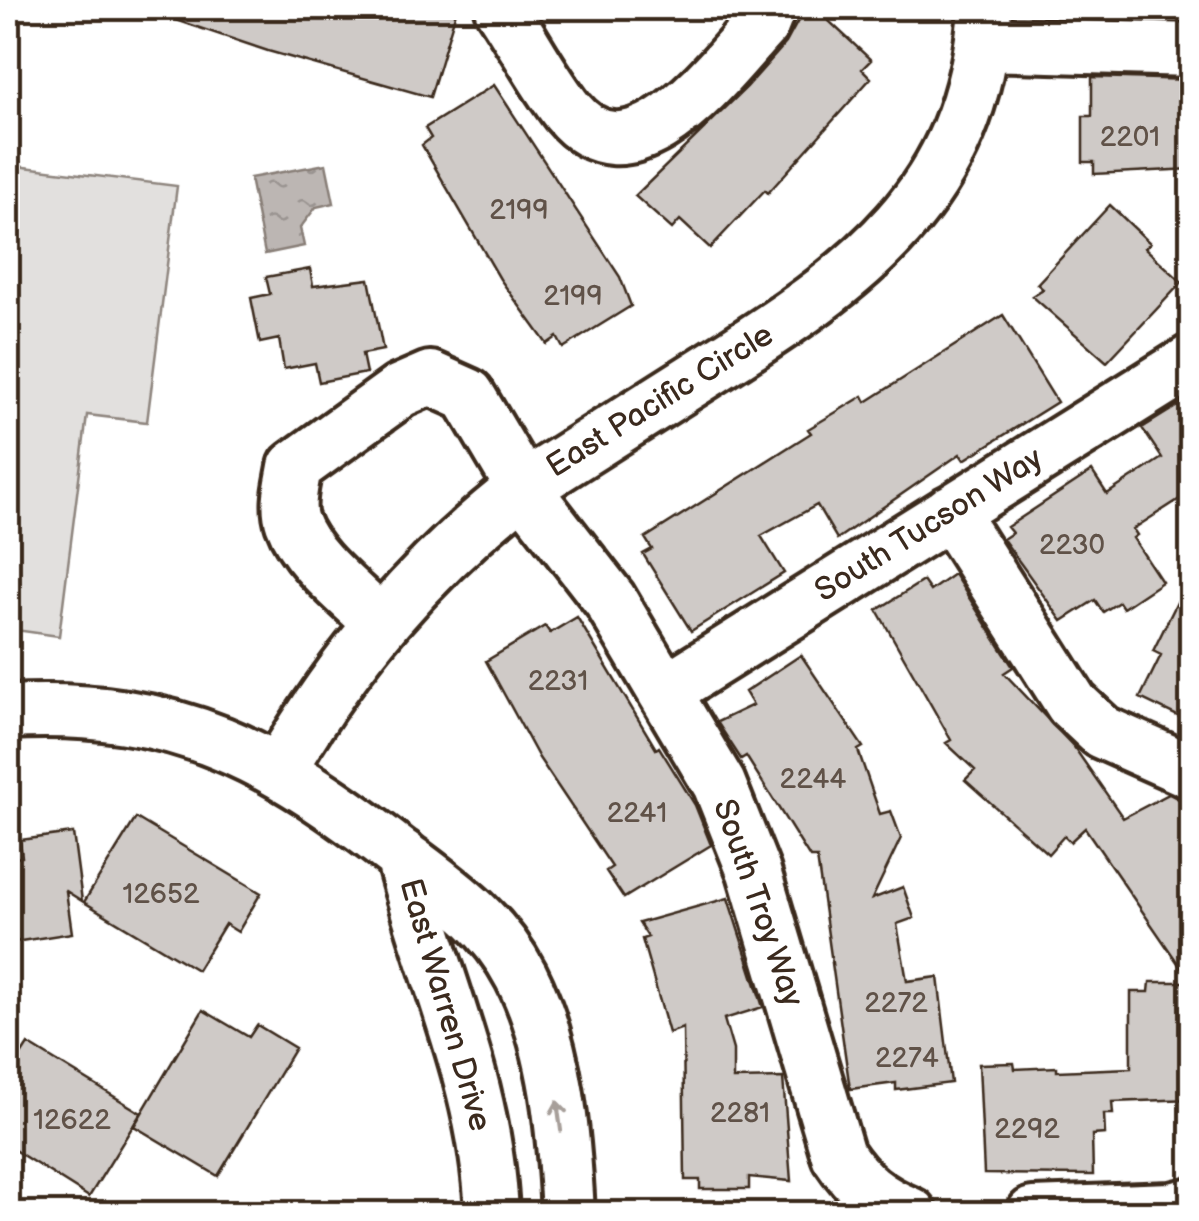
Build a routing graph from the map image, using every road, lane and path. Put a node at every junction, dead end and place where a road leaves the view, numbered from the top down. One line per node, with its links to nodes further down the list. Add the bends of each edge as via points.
1 (501, 8): 2 (street, via 570,114 617,137 643,135 667,123 764,23)
2 (769, 8)
3 (984, 26): 4 (street); 6 (street, East Pacific Circle, via 966,108 942,163 911,214 879,248 808,307)
4 (1192, 50)
5 (1192, 361): 7 (street, South Tucson Way)
6 (523, 488): 8 (street, East Pacific Circle, via 416,580); 8 (street, South Troy Way, via 468,396 430,378 400,391 294,467 292,521 309,550); 9 (street, South Troy Way, via 610,600)
7 (950, 512): 9 (street, South Tucson Way); 12 (street, via 1072,704 1102,732)
8 (380, 623): 11 (street, East Pacific Circle)
9 (667, 690): 17 (street, South Troy Way, via 719,784 754,872 838,1155 856,1183)
10 (8, 712): 11 (street, East Warren Drive, via 77,711 158,723)
11 (279, 770): 13 (street, East Warren Drive)
12 (1192, 772)
13 (402, 856): 15 (street, East Warren Drive, via 474,1082); 16 (street, East Warren Drive, one-way to 13, via 552,1069 533,1001 476,912)
14 (1182, 1207): 18 (street)
15 (492, 1214)
16 (568, 1214)
17 (910, 1214)
18 (1033, 1214)

